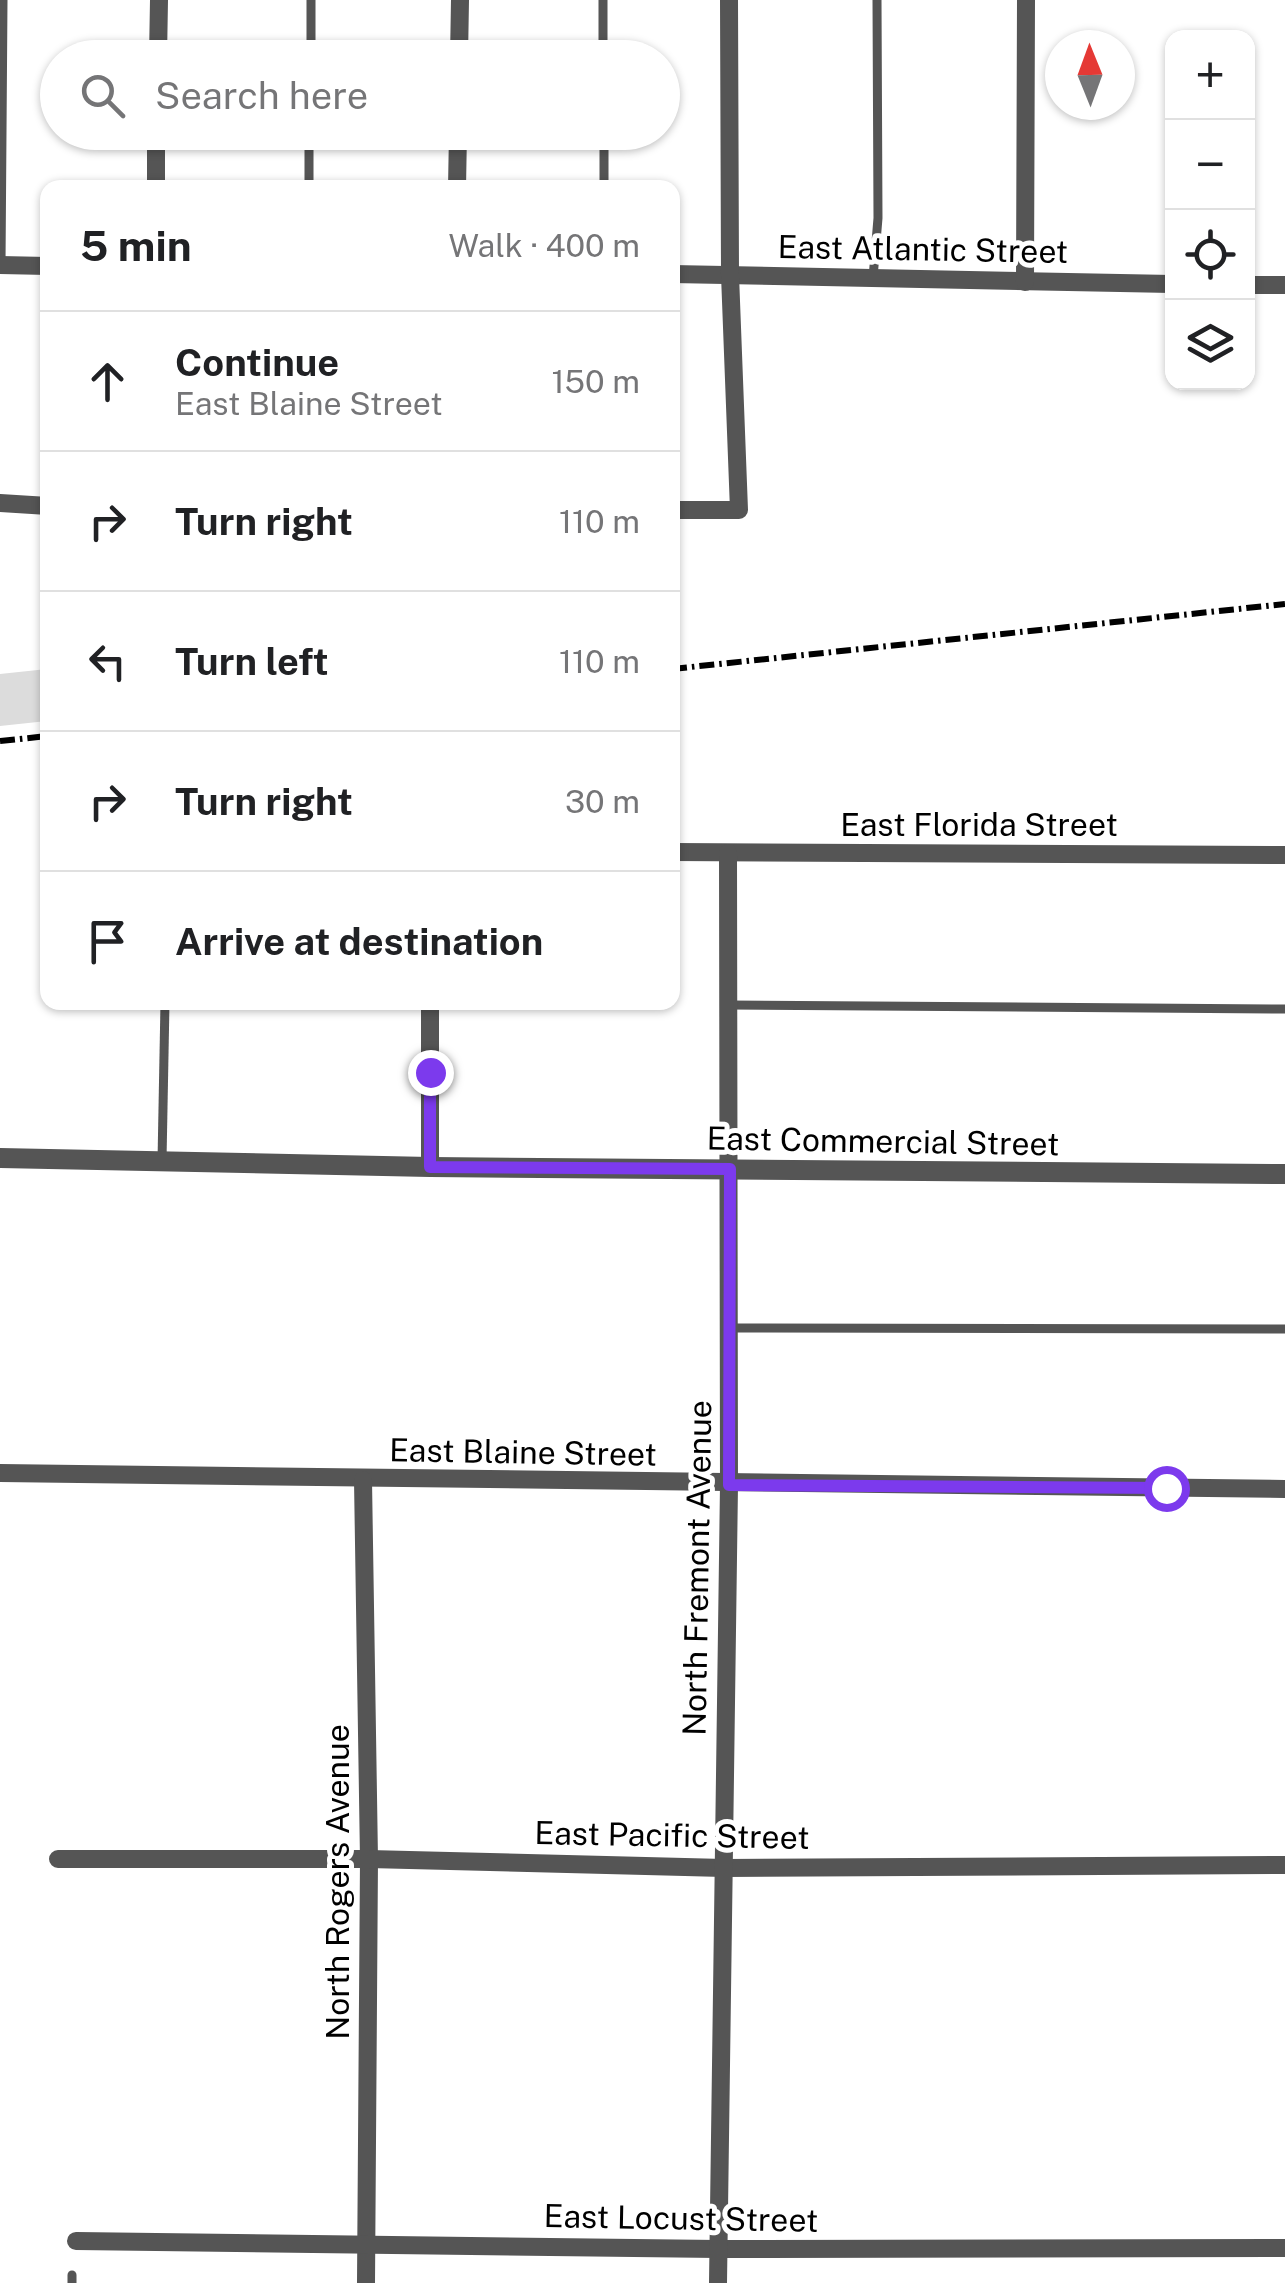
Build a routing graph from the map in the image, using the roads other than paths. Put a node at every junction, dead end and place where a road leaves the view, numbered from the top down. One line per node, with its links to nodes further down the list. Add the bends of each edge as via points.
1 (3, 0): 21 (lane)
2 (158, 0): 9 (street)
3 (312, 0): 10 (lane)
4 (460, 0): 11 (street)
5 (603, 0): 12 (lane)
6 (729, 0): 24 (street)
7 (877, 0): 25 (lane)
8 (1026, 0): 26 (street)
9 (158, 40)
10 (311, 40)
11 (459, 40)
12 (604, 40)
13 (156, 150): 17 (street)
14 (309, 150): 18 (lane)
15 (457, 150): 19 (street)
16 (604, 150): 20 (lane)
17 (156, 180)
18 (308, 180)
19 (456, 180)
20 (604, 180)
21 (0, 265): 22 (street)
22 (40, 266)
23 (680, 274): 24 (street, East Atlantic Street)
24 (730, 275): 25 (street, East Atlantic Street); 32 (street, via 739,510)
25 (873, 278): 26 (street, East Atlantic Street)
26 (1025, 282): 27 (street, East Atlantic Street)
27 (1165, 284)
28 (1255, 285): 29 (street)
29 (1285, 285)
30 (0, 502): 31 (street)
31 (40, 505)
32 (680, 510)
33 (680, 852): 34 (street, East Florida Street)
34 (728, 853): 35 (street, East Florida Street); 36 (street, North Fremont Avenue)
35 (1285, 855)
36 (728, 1004): 37 (lane); 43 (street, North Fremont Avenue)
37 (1285, 1008)
38 (165, 1010): 41 (lane)
39 (430, 1010): 42 (street)
40 (0, 1158): 41 (street, East Commercial Street)
41 (162, 1161): 42 (street, East Commercial Street)
42 (430, 1167): 43 (street, East Commercial Street)
43 (730, 1169): 44 (street, East Commercial Street); 45 (street, North Fremont Avenue)
44 (1285, 1174)
45 (729, 1328): 46 (lane); 49 (street, North Fremont Avenue)
46 (1285, 1328)
47 (0, 1473): 48 (street, East Blaine Street)
48 (364, 1480): 49 (street, East Blaine Street); 52 (street, North Rogers Avenue)
49 (729, 1485): 50 (street, East Blaine Street); 54 (street, North Fremont Avenue)
50 (1285, 1488)
51 (58, 1859): 52 (street, East Pacific Street)
52 (368, 1859): 54 (street, East Pacific Street); 56 (street, North Rogers Avenue)
53 (1285, 1865): 54 (street, East Pacific Street)
54 (724, 1868): 58 (street, North Fremont Avenue)
55 (76, 2241): 56 (street, East Locust Street)
56 (366, 2243): 58 (street, East Locust Street); 59 (street, North Rogers Avenue)
57 (1285, 2248): 58 (street, East Locust Street)
58 (718, 2250): 60 (street, North Fremont Avenue)
59 (366, 2283)
60 (718, 2283)

